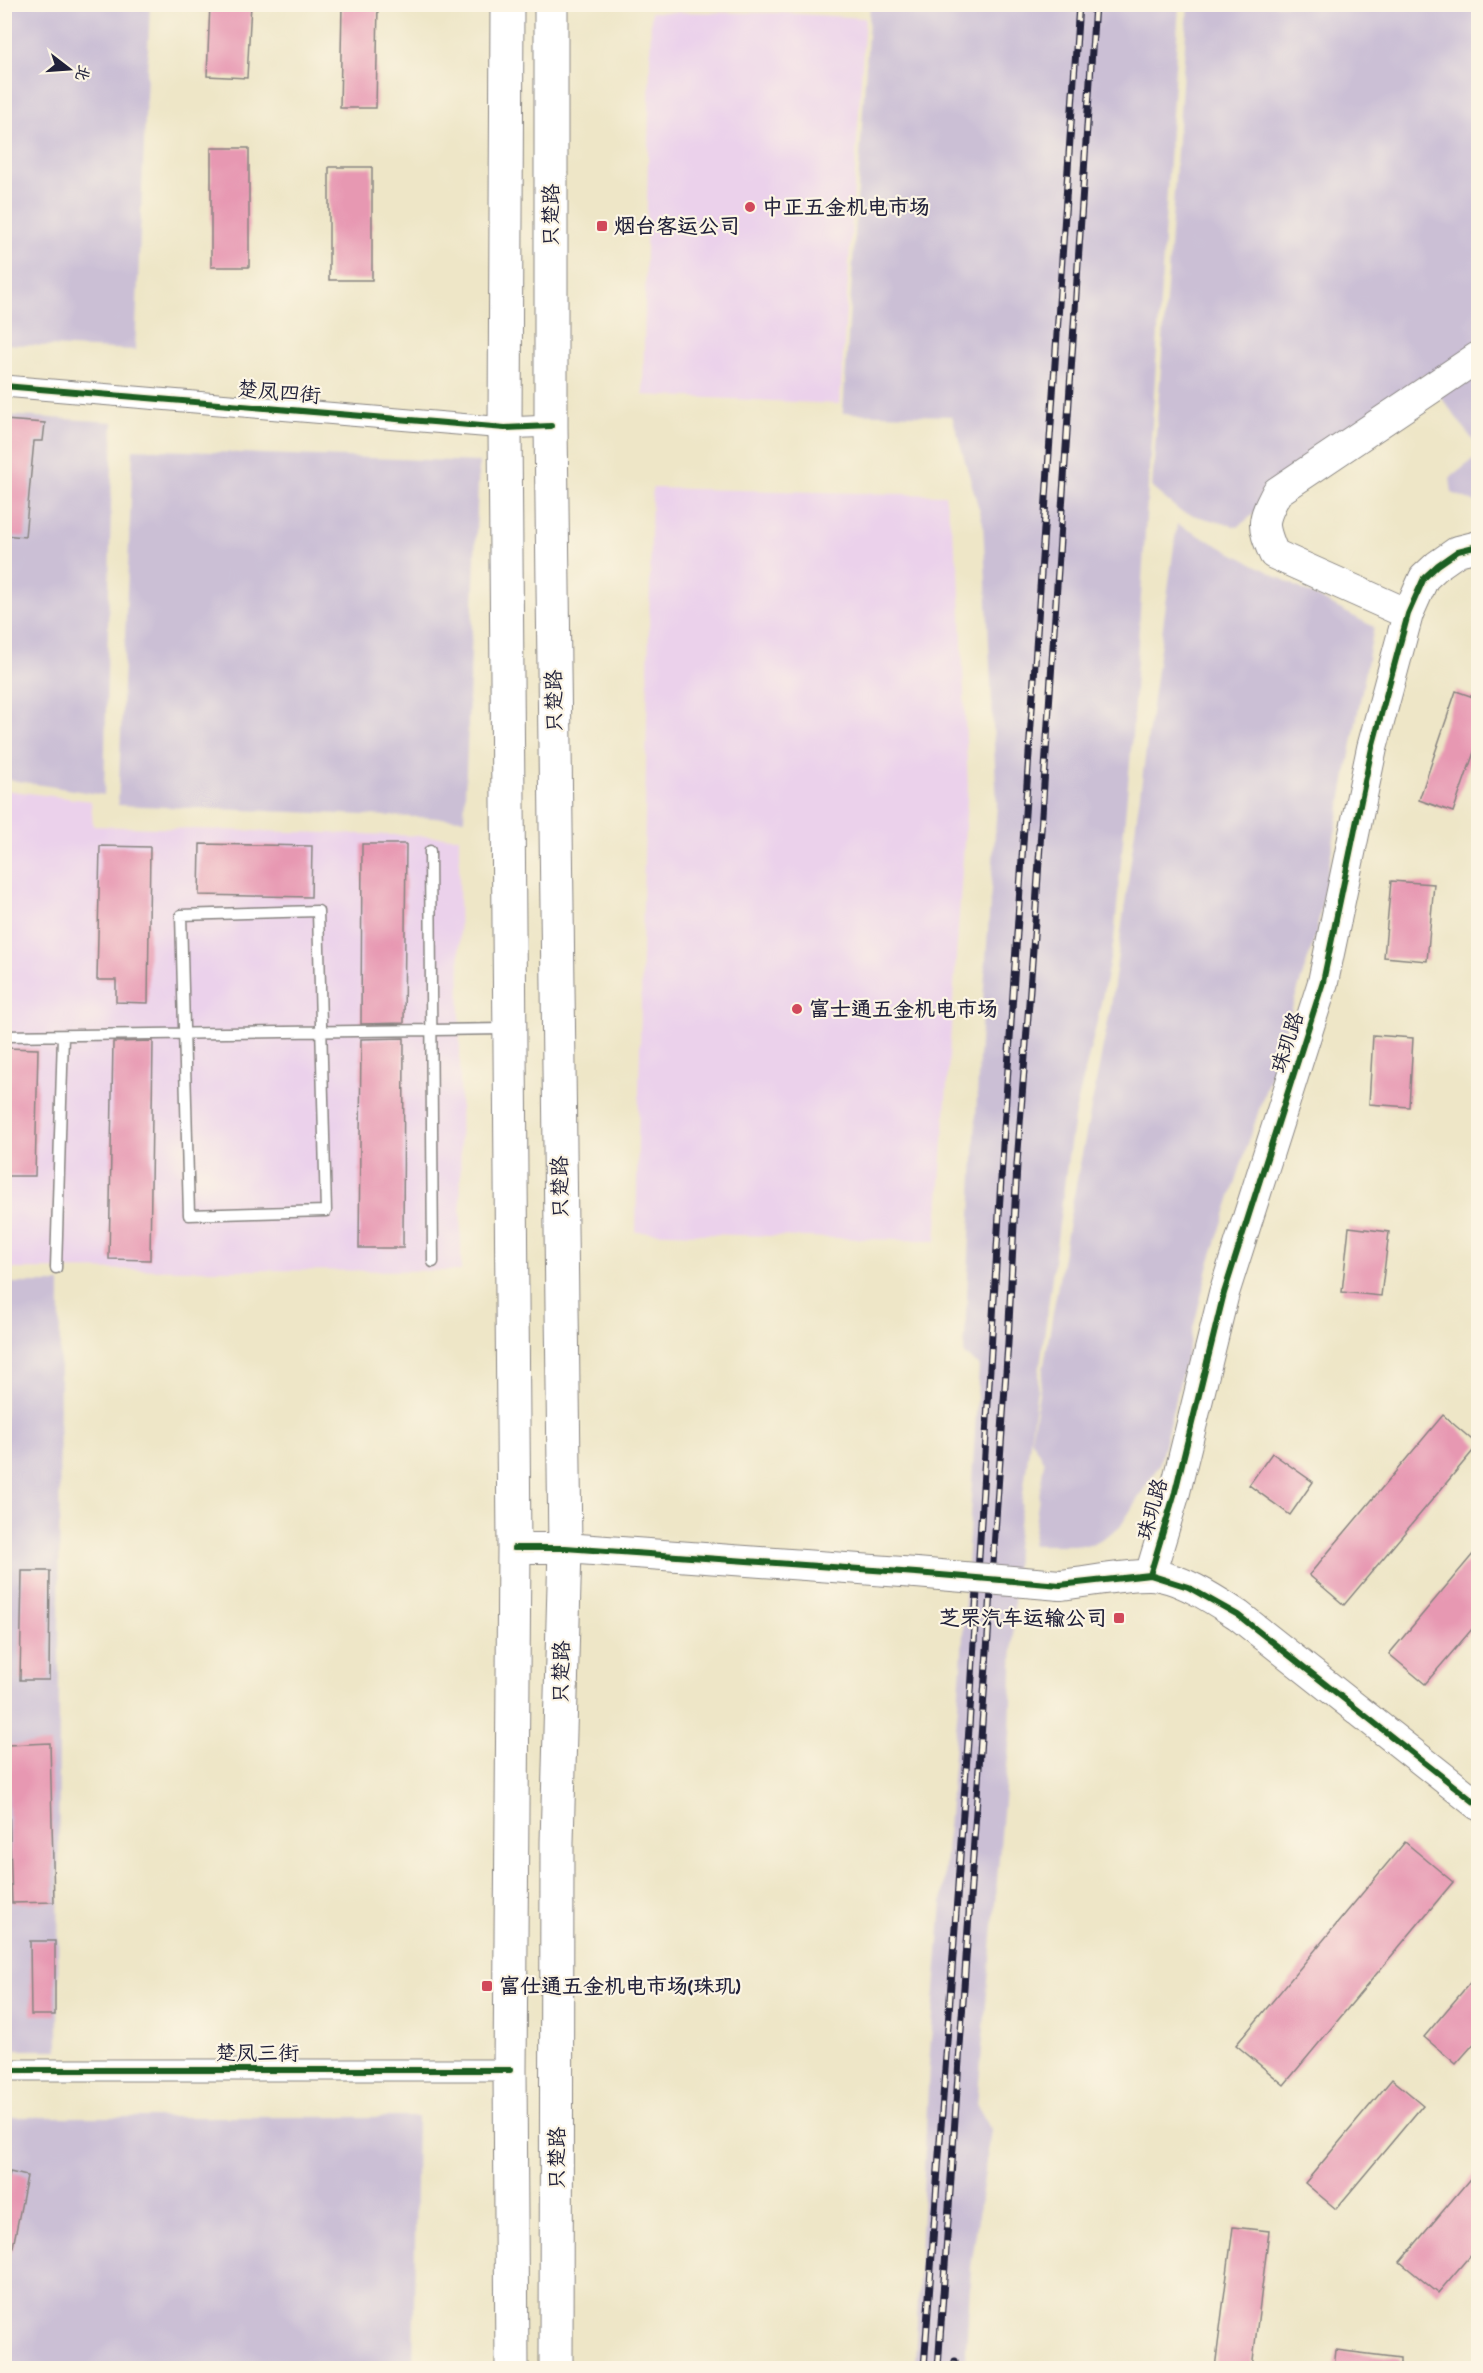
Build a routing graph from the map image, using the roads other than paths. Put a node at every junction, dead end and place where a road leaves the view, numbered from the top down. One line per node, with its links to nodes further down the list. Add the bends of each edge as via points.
1 (507, 4): 6 (main road)
2 (551, 4): 5 (main road, 只楚路)
3 (1479, 357): 8 (street, via 1277,492 1266,512 1264,530 1274,554)
4 (4, 386): 6 (street, 楚凤四街)
5 (551, 426): 6 (street, 楚凤四街); 19 (main road, 只楚路)
6 (505, 428): 10 (main road)
7 (1479, 546): 8 (street, 珠玑路, via 1458,551 1424,578)
8 (1408, 614): 20 (street, 珠玑路, via 1372,748 1323,982 1224,1293 1175,1492)
9 (430, 850): 11 (lane)
10 (510, 1029): 11 (lane); 18 (main road)
11 (430, 1030): 12 (lane); 16 (lane)
12 (322, 1031): 13 (lane); 13 (lane, via 318,911 181,915); 13 (lane, via 326,1211 189,1215)
13 (184, 1034): 15 (lane)
14 (4, 1036): 15 (lane)
15 (63, 1036): 17 (lane)
16 (433, 1262)
17 (56, 1268)
18 (514, 1548): 19 (street); 23 (main road)
19 (565, 1548): 20 (street, bridge, via 1060,1585); 25 (main road, 只楚路, via 557,1842)
20 (1150, 1575): 21 (street, via 1188,1587 1238,1615)
21 (1479, 1805)
22 (4, 2070): 23 (street, 楚凤三街)
23 (510, 2070): 24 (main road)
24 (512, 2368)
25 (556, 2368)

